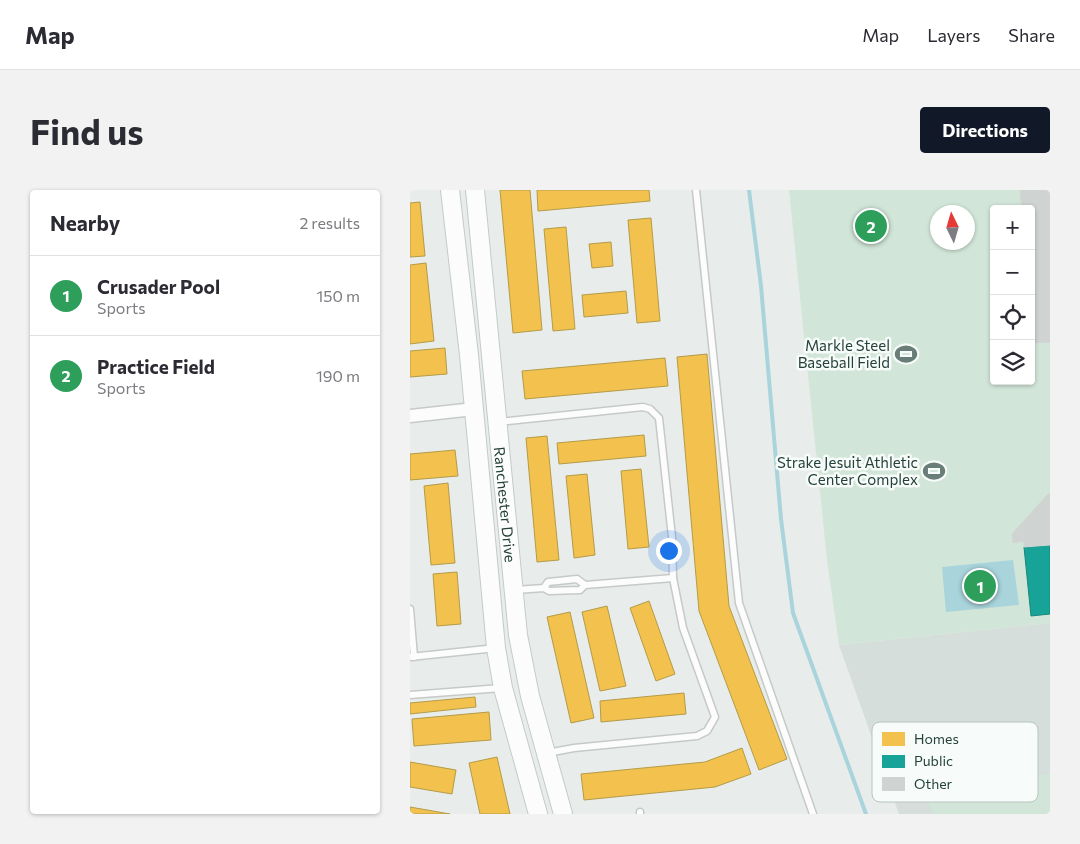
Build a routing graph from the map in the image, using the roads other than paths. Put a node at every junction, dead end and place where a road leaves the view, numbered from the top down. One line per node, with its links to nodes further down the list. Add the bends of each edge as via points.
1 (450, 190): 5 (street, Ranchester Drive)
2 (475, 190): 4 (street, Ranchester Drive)
3 (696, 190): 22 (lane, via 739,603)
4 (490, 353): 5 (street); 8 (street, Ranchester Drive)
5 (469, 355): 6 (street, Ranchester Drive)
6 (474, 409): 7 (street); 13 (street, Ranchester Drive)
7 (410, 416)
8 (497, 422): 9 (lane, via 643,407 656,414 672,537); 12 (street, Ranchester Drive)
9 (673, 578): 10 (lane); 19 (lane, via 683,628 715,717 712,726 697,736 574,748)
10 (585, 585): 11 (lane, via 580,590 548,591); 11 (lane, via 577,579 548,582)
11 (544, 588): 12 (lane)
12 (514, 590): 13 (street); 19 (street, Ranchester Drive, via 524,667)
13 (491, 592): 15 (street, Ranchester Drive)
14 (410, 609): 16 (lane)
15 (496, 648): 16 (lane); 17 (street, Ranchester Drive)
16 (412, 657)
17 (503, 688): 18 (lane); 20 (street, Ranchester Drive)
18 (410, 694)
19 (547, 754): 21 (street, Ranchester Drive)
20 (538, 814)
21 (563, 814)
22 (813, 814)

